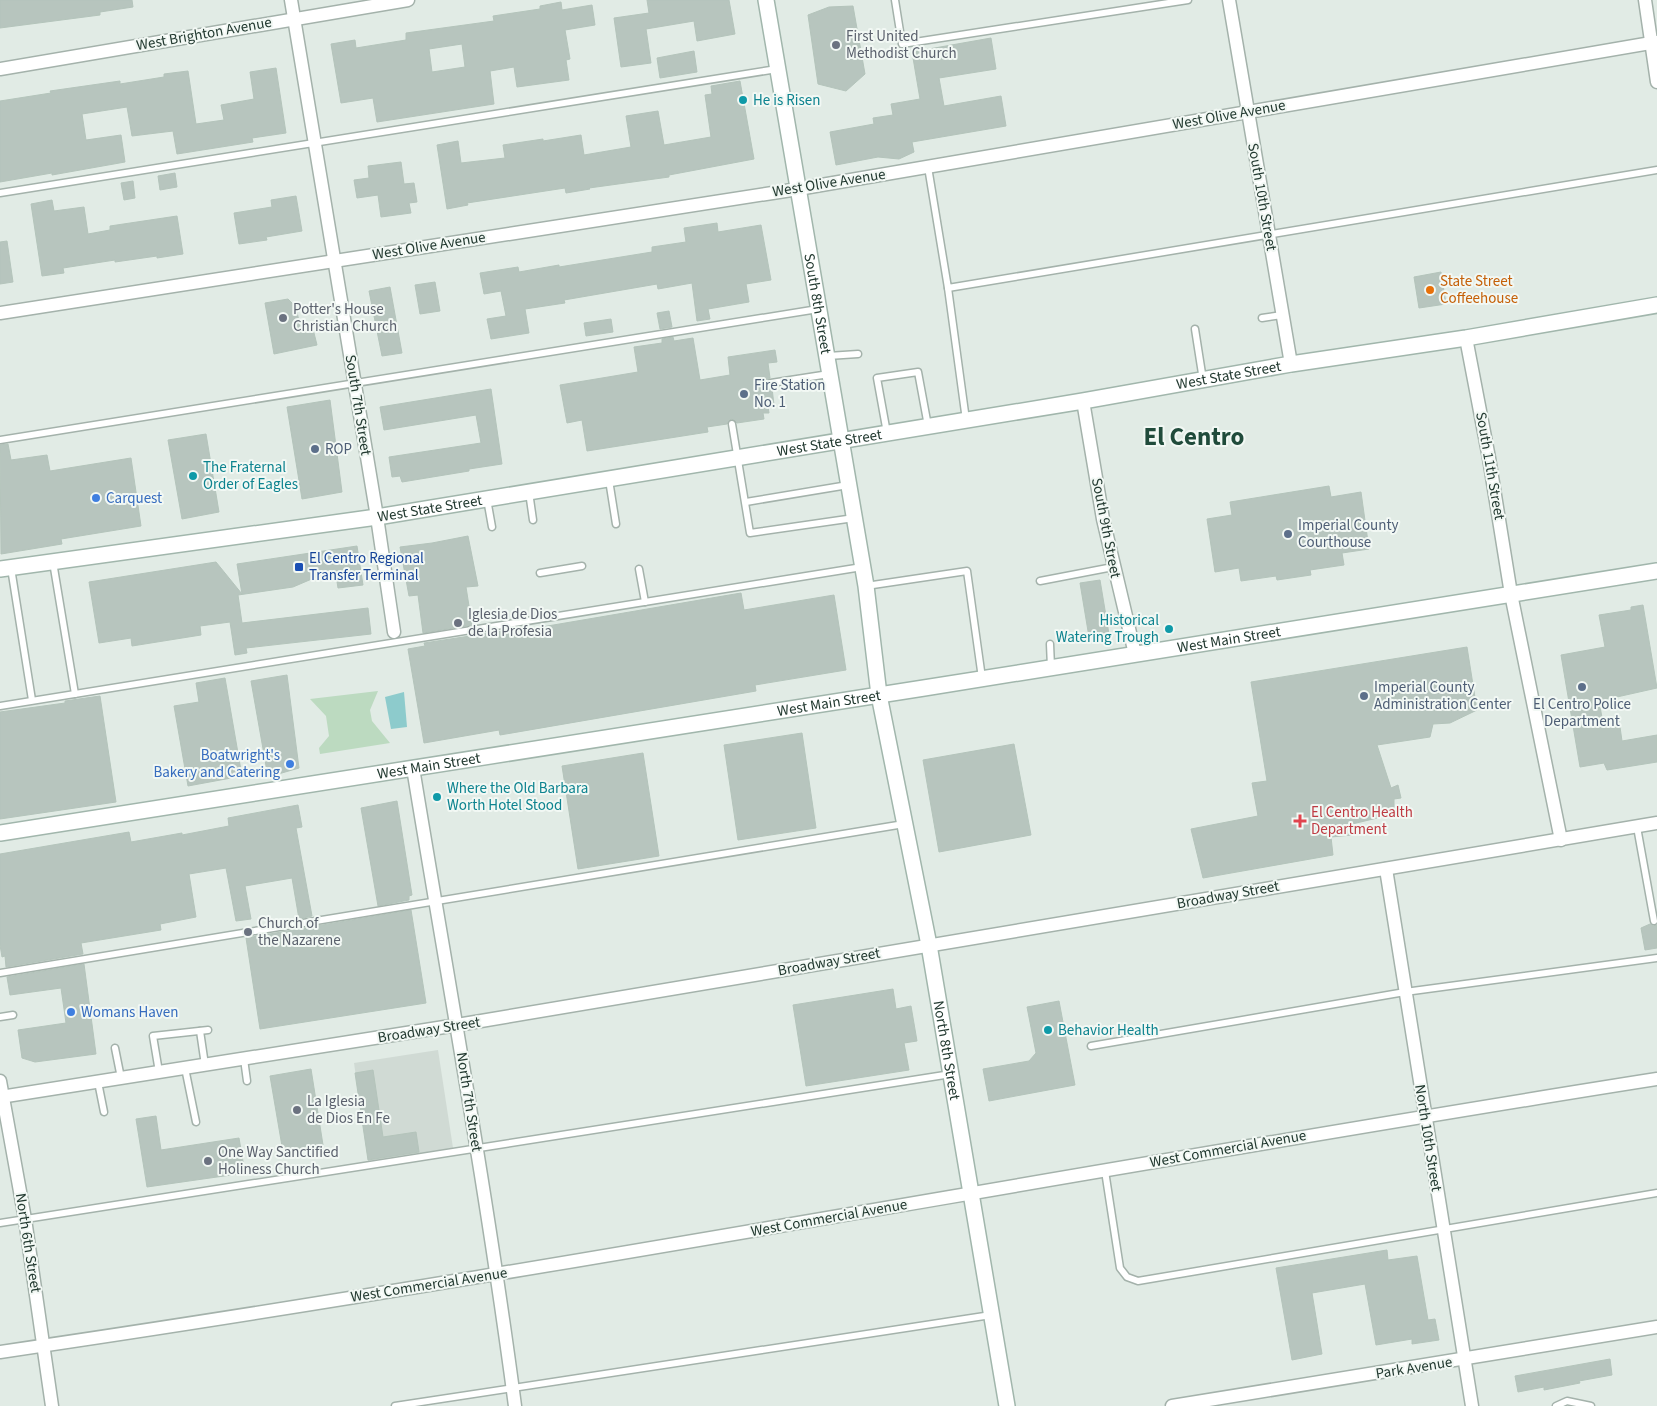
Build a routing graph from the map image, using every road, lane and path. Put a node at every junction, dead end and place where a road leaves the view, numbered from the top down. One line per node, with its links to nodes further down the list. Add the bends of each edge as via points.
1 (291, 0): 8 (street, South 7th Street)
2 (408, 0): 8 (street, West Brighton Avenue)
3 (766, 0): 11 (street, South 8th Street)
4 (895, 0): 5 (lane, via 902,44)
5 (1188, 0)
6 (1229, 0): 13 (street, South 10th Street)
7 (1645, 0): 9 (street)
8 (294, 19): 10 (street, West Brighton Avenue); 14 (street, South 7th Street)
9 (1653, 42): 12 (street); 13 (street, West Olive Avenue)
10 (0, 69)
11 (777, 69): 14 (lane); 17 (street, South 8th Street)
12 (1657, 82)
13 (1248, 112): 15 (street, West Olive Avenue); 19 (street, South 10th Street)
14 (315, 142): 18 (lane); 20 (street, South 7th Street)
15 (928, 167): 17 (street, West Olive Avenue); 21 (lane)
16 (1657, 170): 19 (lane)
17 (798, 189): 20 (street, West Olive Avenue); 23 (street, South 8th Street)
18 (0, 193)
19 (1269, 236): 21 (lane); 25 (street, South 10th Street)
20 (335, 260): 24 (street, West Olive Avenue); 34 (street, South 7th Street)
21 (948, 288): 37 (lane)
22 (1657, 305): 28 (street, West State Street)
23 (818, 309): 30 (street, South 8th Street); 34 (lane)
24 (0, 313)
25 (1282, 315): 26 (lane); 31 (street, South 10th Street)
26 (1262, 318)
27 (1195, 329): 33 (lane)
28 (1466, 338): 31 (street, West State Street); 64 (street, South 11th Street, via 1490,458)
29 (858, 354): 30 (lane)
30 (826, 356): 32 (street, South 8th Street)
31 (1291, 364): 33 (street, West State Street)
32 (830, 374): 35 (lane); 42 (street, South 8th Street)
33 (1203, 380): 36 (street, West State Street)
34 (355, 383): 41 (lane); 49 (street, South 7th Street)
35 (771, 383)
36 (1083, 401): 37 (street, West State Street); 57 (street, South 9th Street)
37 (966, 420): 39 (street, West State Street)
38 (732, 424): 43 (lane)
39 (928, 426): 40 (street, West State Street); 40 (lane, via 918,372 877,378)
40 (887, 432): 42 (street, West State Street)
41 (0, 440)
42 (841, 440): 43 (street, West State Street); 45 (street, South 8th Street)
43 (739, 457): 44 (street, West State Street); 48 (lane)
44 (609, 479): 46 (street, West State Street); 52 (lane)
45 (848, 485): 48 (lane); 50 (street, South 8th Street)
46 (529, 492): 47 (street, West State Street); 51 (lane)
47 (487, 499): 49 (street, West State Street); 53 (lane)
48 (746, 502): 50 (lane, via 750,533)
49 (377, 517): 54 (street, West State Street); 66 (street, South 7th Street)
50 (854, 518): 56 (street, South 8th Street)
51 (533, 520)
52 (616, 524)
53 (492, 527)
54 (53, 562): 58 (street, West State Street); 71 (lane)
55 (582, 566): 61 (lane)
56 (862, 567): 63 (street, South 8th Street); 65 (lane)
57 (1113, 567): 62 (lane); 68 (street, South 9th Street)
58 (6, 568): 73 (lane)
59 (639, 569): 65 (lane)
60 (1657, 571): 64 (street, West Main Street)
61 (540, 573)
62 (1040, 581)
63 (866, 586): 70 (lane, via 967,571); 72 (street, South 8th Street)
64 (1511, 594): 68 (street, West Main Street); 80 (street, South 11th Street)
65 (645, 602): 71 (lane)
66 (394, 632)
67 (1050, 644): 69 (lane)
68 (1135, 654): 69 (street, West Main Street)
69 (1051, 668): 70 (street, West Main Street)
70 (982, 679): 72 (street, West Main Street)
71 (74, 694): 73 (lane)
72 (880, 695): 75 (street, West Main Street); 76 (street, North 8th Street)
73 (32, 700): 74 (lane)
74 (0, 706)
75 (413, 768): 79 (street, West Main Street); 82 (street, North 7th Street)
76 (906, 823): 82 (lane); 84 (street, North 8th Street)
77 (1657, 824): 78 (street, Broadway Street)
78 (1637, 827): 80 (street, Broadway Street); 83 (lane)
79 (0, 833)
80 (1561, 840): 81 (street, Broadway Street)
81 (1386, 869): 84 (street, Broadway Street); 87 (street, North 10th Street)
82 (435, 901): 86 (lane); 90 (street, North 7th Street)
83 (1654, 921)
84 (929, 945): 90 (street, Broadway Street); 99 (street, North 8th Street)
85 (1657, 958): 87 (lane)
86 (0, 973)
87 (1405, 992): 93 (lane); 107 (street, North 10th Street)
88 (13, 1015): 89 (lane)
89 (0, 1017)
90 (457, 1025): 95 (street, Broadway Street); 109 (street, North 7th Street)
91 (200, 1030): 92 (lane); 96 (lane); 98 (lane, via 153,1036)
92 (208, 1030)
93 (1091, 1046)
94 (115, 1048): 100 (lane)
95 (244, 1059): 96 (street, Broadway Street); 103 (lane)
96 (205, 1065): 97 (street, Broadway Street)
97 (185, 1068): 98 (street, Broadway Street); 108 (lane)
98 (159, 1072): 100 (street, Broadway Street)
99 (951, 1074): 109 (lane); 111 (street, North 8th Street)
100 (121, 1078): 104 (street, Broadway Street)
101 (1657, 1079): 107 (street, West Commercial Avenue)
102 (0, 1081): 105 (street, North 6th Street)
103 (248, 1081)
104 (98, 1082): 105 (street, Broadway Street); 106 (lane)
105 (1, 1097): 113 (street, North 6th Street)
106 (104, 1112)
107 (1424, 1116): 110 (street, West Commercial Avenue); 115 (street, North 10th Street)
108 (196, 1122)
109 (476, 1149): 113 (lane); 116 (street, North 7th Street)
110 (1105, 1170): 111 (street, West Commercial Avenue); 115 (lane, via 1120,1268 1127,1277 1138,1280)
111 (971, 1193): 116 (street, West Commercial Avenue); 117 (street, North 8th Street)
112 (1657, 1193): 115 (lane)
113 (25, 1219): 114 (lane); 119 (street, North 6th Street)
114 (0, 1223)
115 (1443, 1228): 121 (street, North 10th Street)
116 (496, 1275): 119 (street, West Commercial Avenue); 122 (street, North 7th Street)
117 (991, 1315): 122 (lane); 126 (street, North 8th Street)
118 (1657, 1328): 121 (street, Park Avenue)
119 (43, 1346): 120 (street, West Commercial Avenue); 123 (street, North 6th Street)
120 (0, 1352)
121 (1464, 1360): 127 (street, Park Avenue); 128 (street, North 10th Street)
122 (512, 1388): 124 (lane); 125 (street, North 7th Street)
123 (52, 1406)
124 (395, 1406)
125 (515, 1406)
126 (1007, 1406)
127 (1172, 1406)
128 (1472, 1406)
129 (1556, 1406): 130 (lane, via 1567,1401)
130 (1591, 1406)

